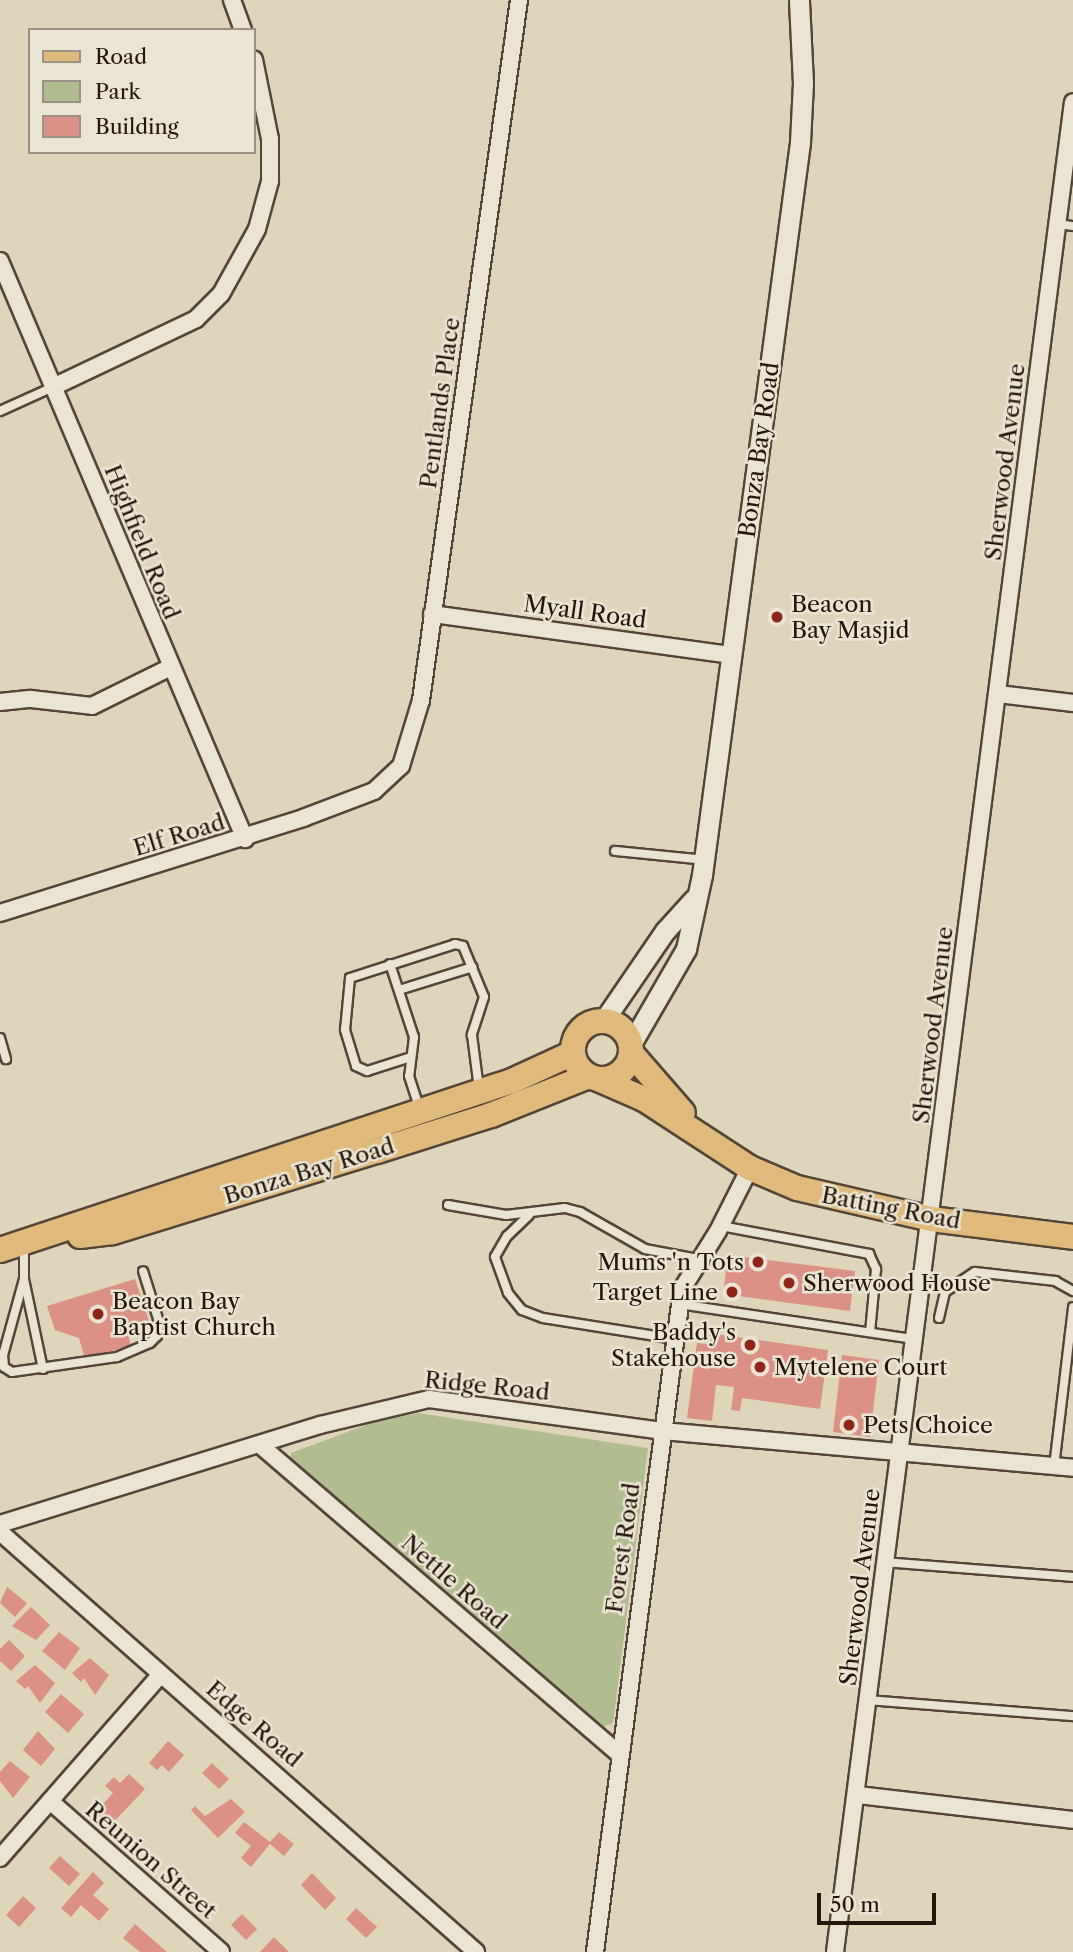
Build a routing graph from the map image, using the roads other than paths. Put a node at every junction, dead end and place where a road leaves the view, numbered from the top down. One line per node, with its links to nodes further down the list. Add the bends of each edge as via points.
1 (232, 0): 4 (street)
2 (519, 0): 11 (street, Pentlands Place)
3 (799, 0): 12 (street, Bonza Bay Road, via 800,142)
4 (242, 28)
5 (256, 70): 9 (street, via 270,139 270,181 257,229 226,286 196,320)
6 (1073, 102): 7 (street, Sherwood Avenue)
7 (1065, 225): 14 (street, Sherwood Avenue)
8 (0, 261): 9 (street, Highfield Road)
9 (53, 387): 10 (lane); 13 (street, Highfield Road)
10 (0, 411)
11 (432, 614): 12 (street, Myall Road); 17 (street, Pentlands Place, via 421,700 407,749 395,775)
12 (731, 655): 20 (street, Bonza Bay Road)
13 (169, 668): 15 (street, via 92,706 30,699); 18 (street, Highfield Road)
14 (998, 694): 16 (street); 39 (street, Sherwood Avenue)
15 (0, 702)
16 (1073, 703)
17 (368, 794): 18 (street, Elf Road)
18 (245, 839): 22 (street, Elf Road)
19 (615, 851): 20 (lane)
20 (705, 860): 21 (street, Bonza Bay Road)
21 (695, 898): 26 (street, Bonza Bay Road, via 665,931); 28 (street, Bonza Bay Road, via 686,949)
22 (0, 913)
23 (390, 964): 24 (lane, via 455,944 468,951); 25 (lane); 30 (lane, via 350,978 346,1046 356,1066 367,1071)
24 (473, 967): 25 (lane); 33 (lane, via 484,997 472,1035)
25 (399, 990): 30 (lane, via 414,1037)
26 (604, 1020): 28 (main road, via 621,1028); 29 (main road, via 584,1026)
27 (0, 1038): 31 (lane)
28 (631, 1049): 32 (main road, via 624,1070); 35 (main road, Batting Road, via 668,1099)
29 (573, 1053): 32 (main road); 33 (main road, Bonza Bay Road)
30 (411, 1057): 34 (lane, via 409,1076)
31 (6, 1059)
32 (593, 1078): 35 (main road, Batting Road, via 644,1099); 42 (main road, Bonza Bay Road, via 491,1115 113,1232)
33 (480, 1091): 34 (main road, Bonza Bay Road)
34 (421, 1111): 42 (main road, Bonza Bay Road)
35 (719, 1148): 36 (main road, Batting Road)
36 (750, 1168): 39 (main road, Batting Road, via 832,1199); 40 (street, Forest Road)
37 (448, 1205): 38 (lane)
38 (530, 1215): 44 (lane, via 551,1208 580,1212 645,1250); 52 (lane, via 507,1236 495,1257 508,1293 522,1310 542,1318)
39 (931, 1220): 41 (main road, Batting Road); 53 (street, Sherwood Avenue)
40 (721, 1226): 44 (street, Forest Road); 51 (lane, via 869,1254 876,1269)
41 (1073, 1237)
42 (24, 1242): 43 (main road, Bonza Bay Road); 46 (lane)
43 (0, 1250)
44 (698, 1259): 48 (street, Forest Road)
45 (143, 1271): 54 (lane, via 159,1322 154,1340 117,1357)
46 (24, 1279): 54 (lane); 54 (lane, via 3,1364 12,1372)
47 (1073, 1291): 50 (lane, via 1055,1280 975,1272 945,1292)
48 (679, 1304): 51 (lane); 52 (street, Forest Road)
49 (1073, 1307): 58 (lane)
50 (939, 1318)
51 (870, 1332): 53 (lane)
52 (674, 1339): 55 (street, Forest Road)
53 (912, 1339): 57 (street, Sherwood Avenue)
54 (43, 1368)
55 (662, 1431): 56 (street, Ridge Road, via 429,1398); 57 (street, Ridge Road); 67 (street, Forest Road)
56 (260, 1445): 60 (street, Ridge Road); 67 (street, Nettle Road)
57 (900, 1455): 58 (street, Ridge Road); 62 (street, Sherwood Avenue)
58 (1054, 1467): 59 (street, Ridge Road)
59 (1073, 1468)
60 (0, 1524)
61 (0, 1532): 64 (street, Edge Road)
62 (884, 1562): 63 (lane); 65 (street, Sherwood Avenue)
63 (1073, 1577)
64 (162, 1674): 69 (street); 73 (street, Edge Road)
65 (868, 1700): 66 (lane); 68 (street, Sherwood Avenue)
66 (1073, 1716)
67 (619, 1754): 74 (street, Forest Road)
68 (858, 1795): 70 (street); 75 (street, Sherwood Avenue)
69 (50, 1801): 71 (street); 72 (street, Reunion Street)
70 (1073, 1820)
71 (0, 1858)
72 (216, 1950)
73 (476, 1952)
74 (595, 1952)
75 (835, 1952)

